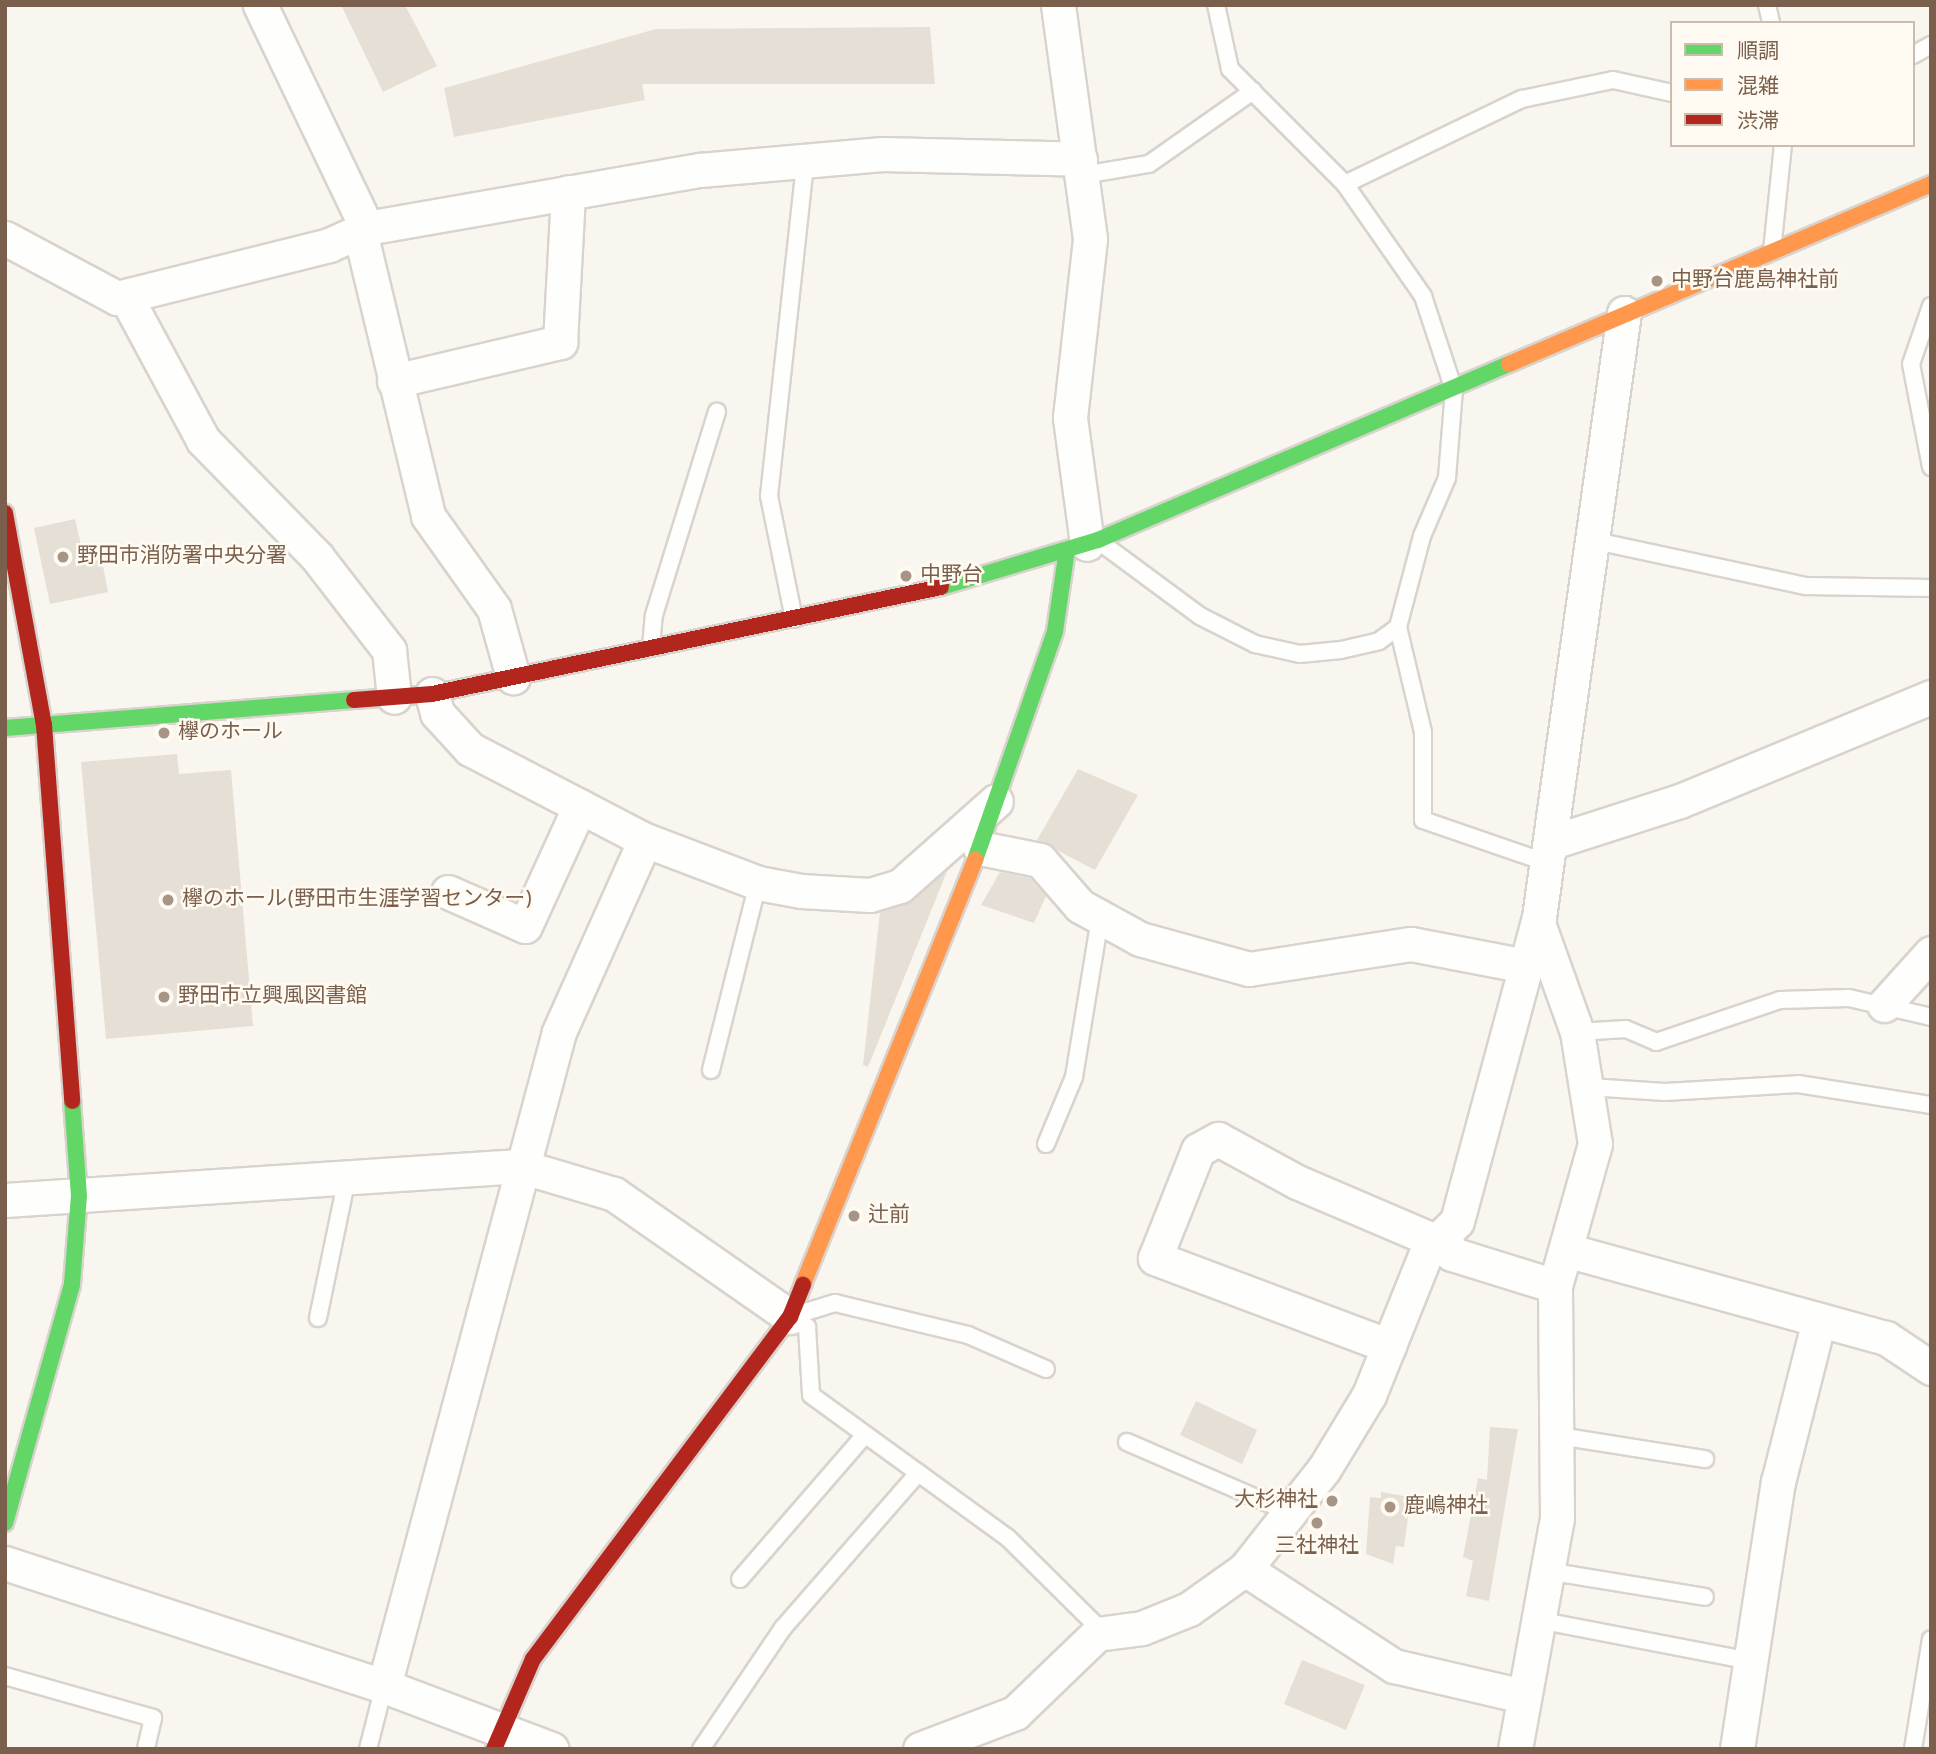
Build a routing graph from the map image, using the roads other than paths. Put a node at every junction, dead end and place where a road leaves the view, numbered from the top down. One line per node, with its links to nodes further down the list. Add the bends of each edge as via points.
1 (260, 5): 14 (street)
2 (1058, 5): 10 (street)
3 (1216, 5): 6 (lane, via 1230,69)
4 (1931, 45): 5 (lane)
5 (1915, 54)
6 (1253, 91): 10 (lane, via 1149,164); 11 (lane)
7 (1670, 93): 11 (lane, via 1613,80 1522,99)
8 (1783, 147): 16 (lane)
9 (806, 158): 10 (street, via 962,153); 13 (street); 29 (lane, via 769,496)
10 (1081, 167): 27 (street, via 1090,239 1070,418)
11 (1345, 184): 22 (lane, via 1410,271)
12 (1931, 184): 16 (street)
13 (568, 192): 14 (street); 21 (street, via 560,342)
14 (364, 232): 17 (street, via 173,279); 21 (street)
15 (5, 239): 17 (street, via 117,298)
16 (1772, 252): 19 (street)
17 (126, 297): 34 (street, via 203,440 317,558 389,650)
18 (1931, 306): 20 (lane)
19 (1624, 313): 22 (street); 26 (street)
20 (1927, 325): 24 (lane, via 1911,364)
21 (394, 381): 32 (street, via 428,516 494,609)
22 (1454, 390): 27 (street); 30 (lane, via 1447,478 1422,536)
23 (717, 412): 31 (lane, via 654,615)
24 (1931, 467)
25 (5, 513): 36 (street)
26 (1591, 540): 28 (lane, via 1806,586); 42 (street)
27 (1084, 545): 29 (street); 30 (lane, via 1255,644 1300,654 1341,650 1379,641); 38 (street)
28 (1931, 588)
29 (794, 620): 31 (street)
30 (1398, 627): 42 (lane, via 1423,732 1423,820)
31 (650, 649): 32 (street)
32 (513, 677): 33 (street)
33 (432, 694): 34 (street); 39 (street, via 437,713 470,749)
34 (394, 697): 36 (street)
35 (1931, 697): 42 (street)
36 (44, 725): 37 (street); 58 (street)
37 (5, 728)
38 (996, 801): 41 (street); 43 (street, via 900,886 870,895)
39 (580, 806): 40 (street); 44 (street, via 525,926)
40 (645, 839): 43 (street); 56 (street, via 559,1032)
41 (980, 848): 45 (street, via 1040,860 1080,906); 63 (street)
42 (1550, 853): 46 (street)
43 (758, 883): 52 (lane)
44 (448, 892)
45 (1100, 919): 48 (street, via 1140,939 1249,969 1411,944); 55 (lane, via 1074,1077)
46 (1538, 923): 48 (street); 51 (street)
47 (1931, 953): 49 (street)
48 (1526, 966): 60 (street, via 1457,1221)
49 (1884, 1005): 50 (lane); 51 (lane, via 1780,1000 1656,1042 1626,1029)
50 (1931, 1017)
51 (1577, 1032): 53 (street)
52 (711, 1070)
53 (1589, 1087): 54 (lane, via 1665,1093 1798,1084); 61 (street, via 1595,1144)
54 (1931, 1105)
55 (1046, 1144)
56 (520, 1166): 57 (street); 63 (street, via 614,1194); 86 (street)
57 (347, 1178): 58 (street); 64 (lane)
58 (79, 1196): 59 (street); 75 (street, via 72,1284)
59 (5, 1200)
60 (1439, 1238): 62 (street, via 1452,1254); 66 (street); 66 (street, via 1297,1182 1218,1139 1198,1150 1155,1258)
61 (1566, 1250): 62 (street); 65 (street)
62 (1555, 1286): 70 (street)
63 (790, 1317): 68 (lane, via 835,1303 968,1335); 69 (lane, via 807,1326 811,1395); 88 (street, via 533,1659)
64 (318, 1318)
65 (1819, 1320): 67 (street, via 1886,1338); 84 (street, via 1777,1482)
66 (1389, 1346): 74 (street, via 1350,1426)
67 (1931, 1367)
68 (1046, 1369)
69 (864, 1436): 73 (lane); 79 (lane)
70 (1559, 1436): 72 (lane); 78 (street, via 1557,1519)
71 (1127, 1442): 74 (lane)
72 (1705, 1460)
73 (918, 1473): 82 (lane, via 1008,1538); 92 (lane, via 783,1629)
74 (1289, 1512): 77 (street)
75 (5, 1522)
76 (5, 1563): 86 (street)
77 (1245, 1569): 82 (street, via 1189,1609 1142,1628); 87 (street, via 1394,1666)
78 (1547, 1572): 80 (lane); 81 (street)
79 (740, 1579)
80 (1705, 1597)
81 (1538, 1620): 84 (lane); 87 (street)
82 (1097, 1634): 93 (street, via 1015,1713)
83 (1931, 1639): 96 (lane)
84 (1750, 1661): 95 (street)
85 (5, 1676): 89 (lane, via 153,1718)
86 (384, 1686): 88 (street); 90 (lane)
87 (1523, 1696): 94 (street)
88 (497, 1741): 91 (street)
89 (146, 1749)
90 (368, 1749)
91 (552, 1749)
92 (701, 1749)
93 (920, 1749)
94 (1515, 1749)
95 (1737, 1749)
96 (1913, 1749)

